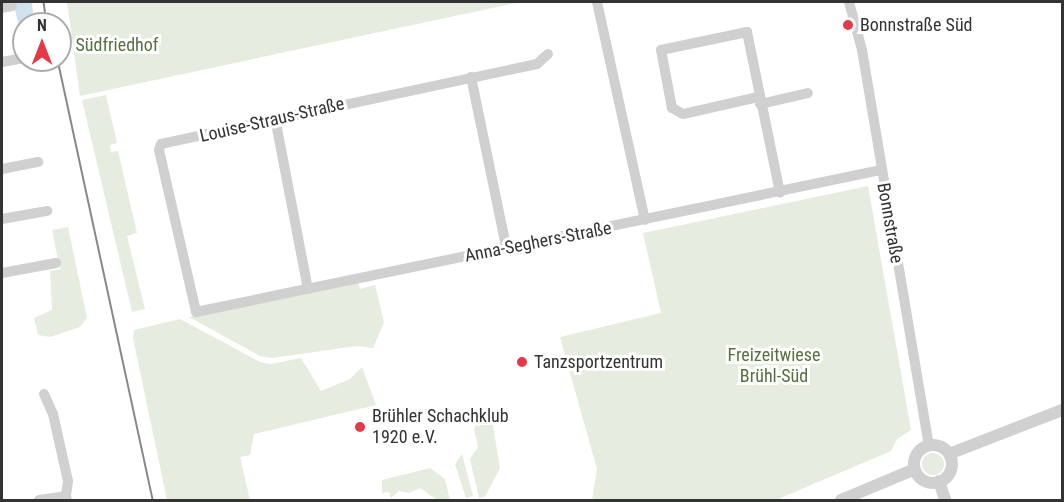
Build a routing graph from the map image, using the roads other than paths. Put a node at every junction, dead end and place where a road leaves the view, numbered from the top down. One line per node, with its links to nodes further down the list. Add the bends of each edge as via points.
1 (597, 2): 14 (street)
2 (849, 2): 10 (street, Bonnstraße, via 862,50)
3 (548, 54): 4 (street, Louise-Straus-Straße, via 537,64)
4 (471, 77): 7 (street, Louise-Straus-Straße); 15 (street)
5 (808, 93): 6 (street)
6 (759, 101): 6 (street, via 747,32 661,50 672,108 683,114); 11 (street)
7 (275, 118): 18 (street); 19 (street, Louise-Straus-Straße, via 161,144 159,150)
8 (38, 162): 9 (street)
9 (2, 169)
10 (881, 170): 11 (street, Anna-Seghers-Straße); 22 (street, Bonnstraße)
11 (780, 193): 14 (street, Anna-Seghers-Straße)
12 (47, 211): 13 (street)
13 (2, 219)
14 (645, 220): 15 (street, Anna-Seghers-Straße, via 532,245)
15 (506, 246): 18 (street, Anna-Seghers-Straße)
16 (56, 263): 17 (street)
17 (2, 273)
18 (308, 289): 19 (street, Anna-Seghers-Straße)
19 (196, 312)
20 (44, 394): 26 (street, via 53,414 68,482)
21 (1062, 410): 23 (street)
22 (929, 445): 23 (street, via 941,447); 24 (street, via 919,451)
23 (949, 454): 25 (street, via 950,470)
24 (915, 469): 25 (street, via 922,479); 28 (street)
25 (939, 481): 29 (street)
26 (66, 498): 27 (street)
27 (39, 501)
28 (841, 501)
29 (945, 501)

